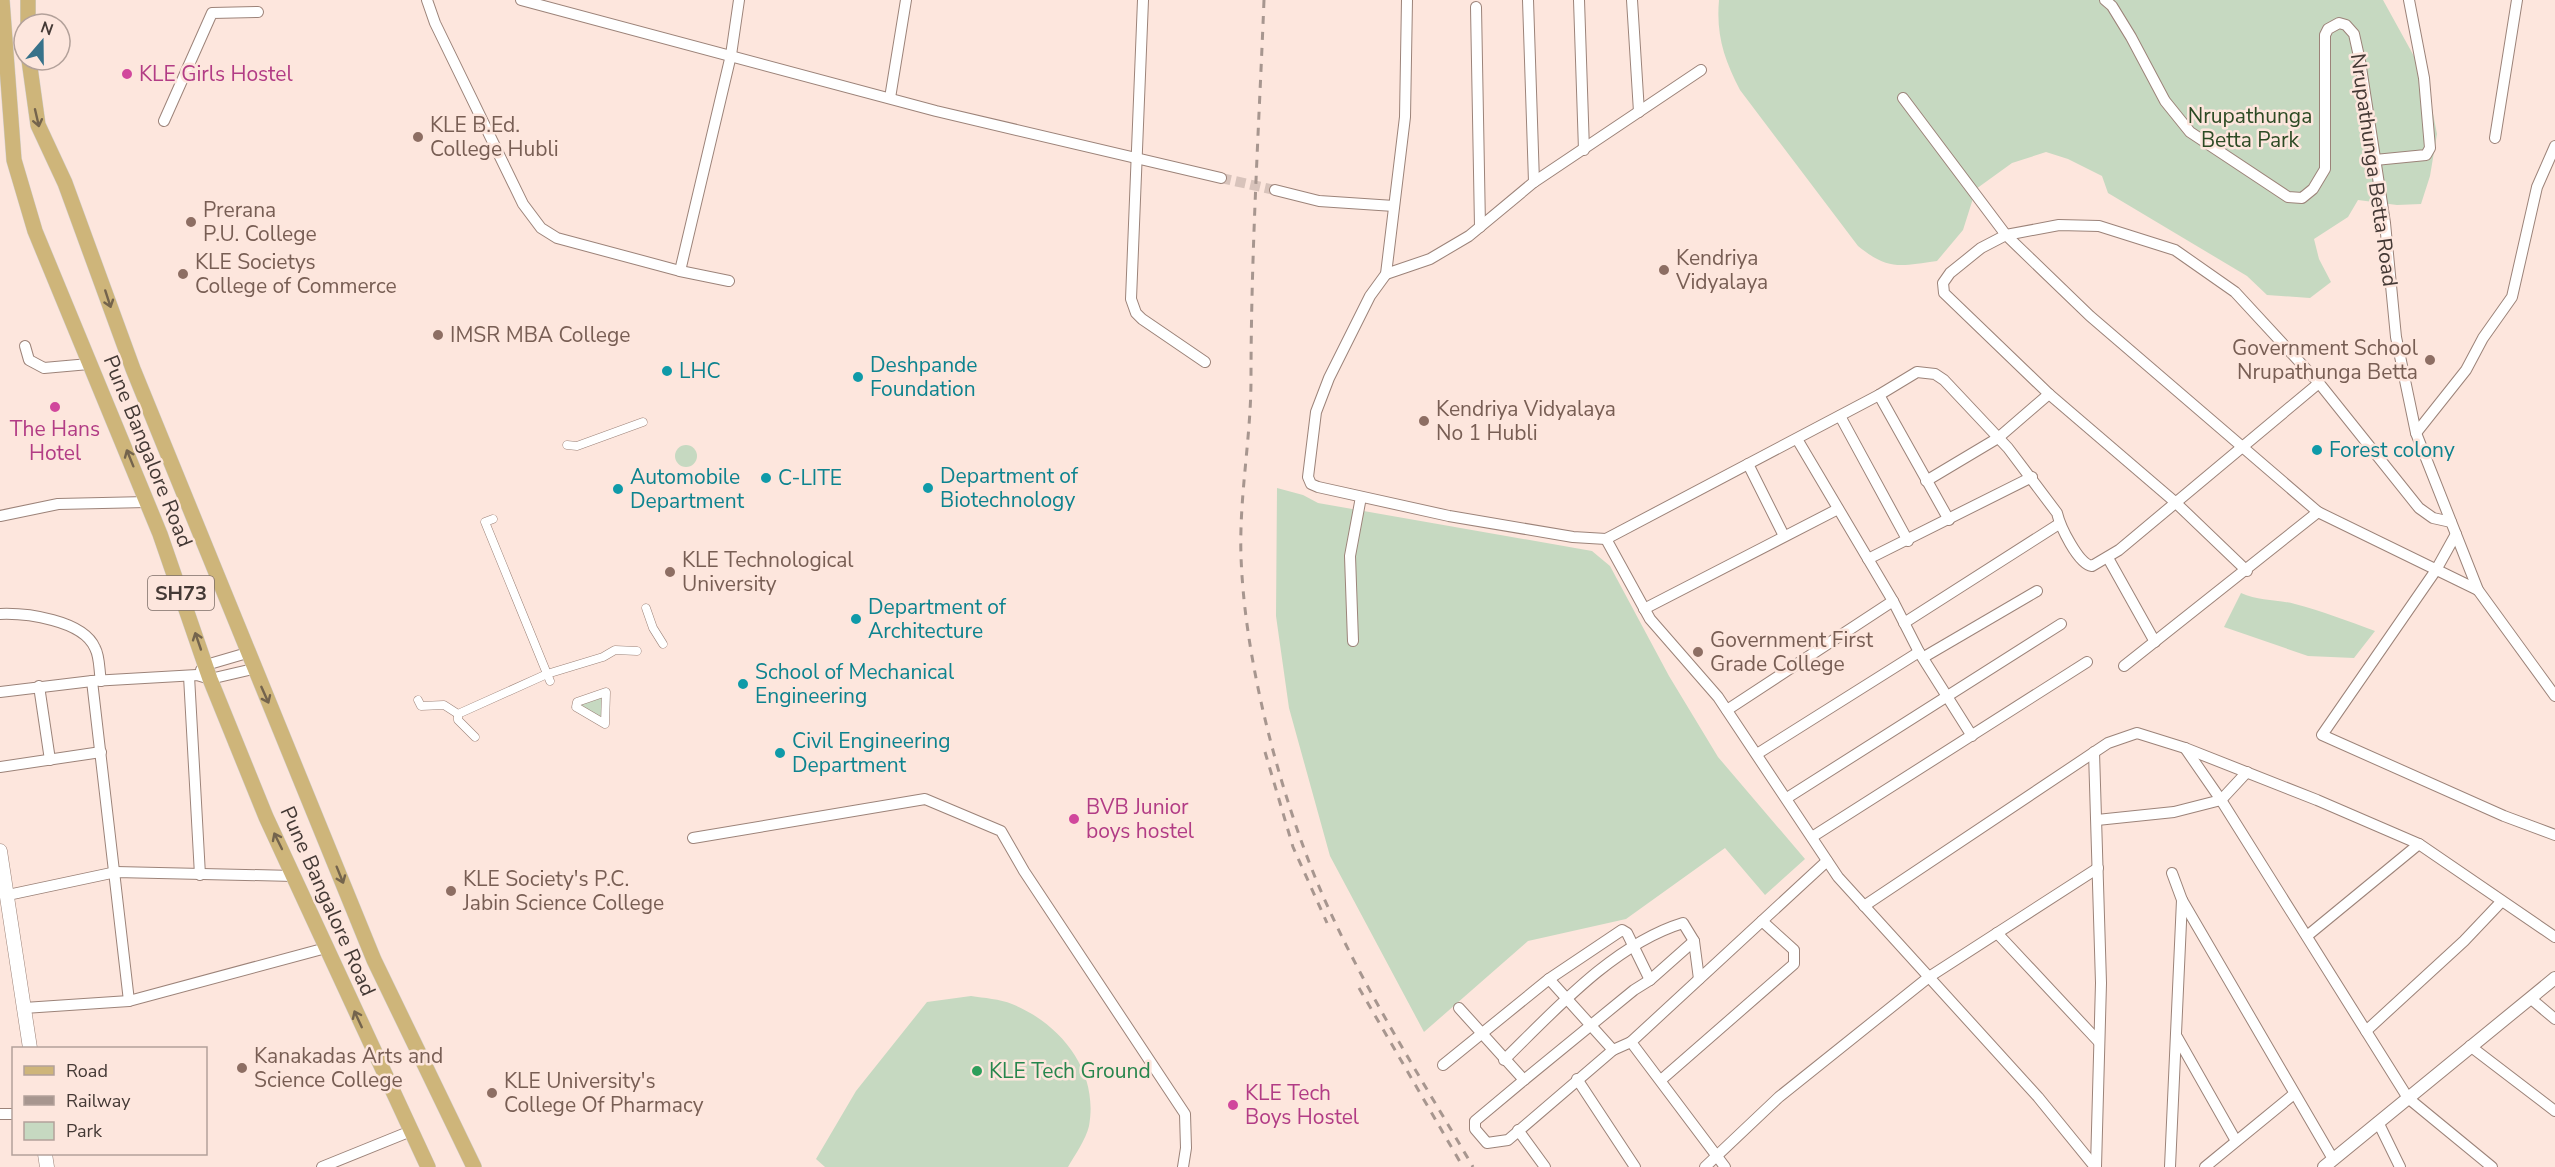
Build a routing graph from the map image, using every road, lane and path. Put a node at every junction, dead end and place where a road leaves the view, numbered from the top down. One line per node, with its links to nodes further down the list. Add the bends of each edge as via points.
1 (2, 0): 41 (main road, Pune Bangalore Road / SH73, via 14,160 35,231)
2 (427, 0): 36 (street, via 523,204 541,228 557,238)
3 (521, 0): 17 (street)
4 (569, 0): 17 (street)
5 (739, 0): 18 (street)
6 (906, 0): 21 (street)
7 (1143, 0): 28 (street)
8 (1407, 0): 33 (street, via 1405,117)
9 (1528, 0): 31 (street)
10 (1579, 0): 27 (street)
11 (1632, 0): 23 (street)
12 (2105, 0): 29 (street, Nrupathunga Betta Road, via 2131,37 2165,101 2190,132 2278,192 2302,198 2313,189 2325,169 2325,35 2333,25 2346,25 2354,34 2360,61)
13 (2409, 0): 29 (street, via 2424,78 2430,148 2426,155)
14 (2517, 0): 25 (street)
15 (1476, 8): 34 (street)
16 (258, 12): 24 (street, via 212,13)
17 (567, 13): 18 (street)
18 (731, 55): 21 (street); 36 (street)
19 (1701, 70): 23 (street)
20 (31, 72): 85 (main road, Pune Bangalore Road / SH73, one-way to 85, via 38,125 65,183 132,369)
21 (890, 98): 28 (street)
22 (1903, 98): 35 (street)
23 (1639, 112): 27 (street)
24 (164, 121)
25 (2495, 138)
26 (2555, 146): 47 (street, via 2537,187 2512,297 2466,370)
27 (1584, 150): 31 (street)
28 (1138, 160): 30 (street); 40 (street, via 1132,306 1142,319)
29 (2374, 160): 47 (street, Nrupathunga Betta Road, via 2385,223 2396,337)
30 (1221, 178)
31 (1534, 182): 34 (street)
32 (1275, 190): 33 (street, via 1319,201)
33 (1394, 206): 37 (street)
34 (1480, 226): 37 (street, via 1430,259)
35 (2006, 235): 42 (street, via 2079,224 2125,233 2175,250 2235,292); 43 (street, via 1950,273 1942,289); 51 (street, via 2090,316)
36 (680, 271): 38 (street)
37 (1386, 274): 55 (street, via 1370,296 1329,378 1316,412 1310,450 1311,484)
38 (729, 281)
39 (25, 346): 41 (street, via 29,360 44,368)
40 (1205, 362)
41 (89, 364): 56 (main road, Pune Bangalore Road / SH73, one-way to 41)
42 (2319, 383): 51 (street); 63 (street, via 2419,508 2433,518)
43 (2049, 394): 48 (street); 57 (street)
44 (1879, 395): 45 (street); 48 (street, via 1917,372 1935,374); 54 (street)
45 (1840, 416): 49 (street); 68 (street)
46 (643, 422): 50 (street, via 577,446)
47 (2416, 433): 63 (street, Nrupathunga Betta Road)
48 (1998, 438): 53 (street); 54 (street)
49 (1797, 439): 52 (street); 58 (street)
50 (567, 445)
51 (2240, 447): 57 (street); 59 (street)
52 (1748, 464): 66 (street); 67 (street)
53 (2032, 477): 62 (street); 64 (street, via 2057,513)
54 (1926, 481): 62 (street)
55 (1361, 497): 67 (street, via 1573,537); 81 (street, via 1350,556)
56 (147, 502): 60 (street, via 58,504); 90 (main road, Pune Bangalore Road / SH73, one-way to 56)
57 (2175, 502): 69 (street); 72 (street)
58 (1839, 509): 66 (street); 70 (street)
59 (2318, 512): 71 (street); 72 (street)
60 (0, 516)
61 (493, 519): 91 (street, via 485,522)
62 (1949, 520): 68 (street)
63 (2451, 522): 65 (street, Nrupathunga Betta Road)
64 (2059, 524): 69 (street, via 2085,564 2092,566); 79 (street)
65 (2456, 534): 71 (street); 73 (street, Nrupathunga Betta Road)
66 (1784, 536): 77 (street)
67 (1606, 539): 77 (street)
68 (1908, 541): 70 (street)
69 (2108, 558): 82 (street)
70 (1868, 559): 75 (street)
71 (2436, 569): 73 (street); 113 (street, via 2322,735)
72 (2247, 571): 82 (street)
73 (2478, 590): 95 (street, Nrupathunga Betta Road)
74 (2037, 591): 86 (street)
75 (1893, 601): 79 (street); 99 (street)
76 (646, 608): 83 (street)
77 (1644, 609): 99 (street)
78 (0, 614): 92 (street, via 43,617 84,635 95,648)
79 (1904, 623): 86 (street)
80 (2061, 624): 96 (street)
81 (1353, 641)
82 (2155, 642): 88 (street)
83 (663, 644)
84 (637, 651): 91 (street, via 615,650)
85 (247, 653): 89 (main road, Pune Bangalore Road / SH73); 90 (street)
86 (1921, 654): 96 (street); 106 (street)
87 (2088, 662): 101 (street)
88 (2124, 666)
89 (253, 669): 90 (street); 171 (main road, Pune Bangalore Road / SH73, one-way to 171, via 374,960)
90 (200, 674): 92 (street); 122 (street); 123 (main road, Pune Bangalore Road / SH73, one-way to 90)
91 (548, 676): 100 (street)
92 (96, 681): 93 (street); 104 (street)
93 (39, 686): 94 (street); 107 (street)
94 (0, 692)
95 (2555, 696)
96 (1946, 698): 101 (street); 110 (street)
97 (417, 700): 100 (street, via 421,706 444,705)
98 (577, 702): 98 (street, via 576,707 606,723 606,692)
99 (1727, 710): 106 (street)
100 (458, 714): 102 (street, via 458,720)
101 (1972, 736): 114 (street)
102 (474, 737)
103 (2186, 748): 105 (street, via 2137,733); 109 (street); 111 (street)
104 (100, 752): 107 (street); 120 (street)
105 (2094, 752): 112 (street); 127 (street)
106 (1757, 754): 110 (street)
107 (50, 760): 108 (street)
108 (0, 767)
109 (2247, 772): 111 (street); 116 (street)
110 (1786, 798): 114 (street)
111 (2221, 800): 112 (street, via 2174,812); 130 (street)
112 (2097, 820): 119 (street)
113 (2555, 836)
114 (1812, 837): 118 (street)
115 (693, 838): 172 (street, via 925,799 1001,831 1185,1114)
116 (2419, 844): 126 (street); 130 (street)
117 (0, 851): 124 (main road)
118 (1827, 861): 127 (street); 128 (street)
119 (2098, 868): 129 (street); 151 (street)
120 (116, 872): 122 (street); 124 (street); 142 (street)
121 (2172, 873): 125 (street)
122 (200, 875): 123 (street)
123 (294, 876): 134 (main road, Pune Bangalore Road / SH73)
124 (4, 887): 143 (main road)
125 (2182, 900): 149 (street); 160 (street)
126 (2500, 902): 131 (street); 147 (street, via 2464,941)
127 (1864, 906): 135 (street)
128 (1762, 921): 138 (street); 159 (street, via 1794,950 1794,964)
129 (1997, 933): 135 (street); 151 (street)
130 (2307, 936): 147 (street)
131 (2555, 937)
132 (1694, 941): 133 (street, via 1683,923); 138 (street); 139 (street)
133 (1633, 946): 137 (street, via 1626,931 1620,930); 139 (street); 140 (street)
134 (326, 948): 142 (street); 165 (main road, Pune Bangalore Road / SH73, one-way to 134)
135 (1929, 977): 167 (street, via 1779,1097); 177 (street)
136 (2555, 978): 141 (street)
137 (1549, 979): 140 (street); 148 (street)
138 (1699, 979): 150 (street)
139 (1650, 980): 146 (street)
140 (1567, 998): 146 (street); 155 (street)
141 (2530, 998): 145 (street); 152 (street)
142 (129, 1001): 143 (street)
143 (24, 1008): 153 (main road)
144 (1459, 1008): 148 (street)
145 (2555, 1019)
146 (1591, 1026): 154 (street); 158 (street)
147 (2366, 1031): 161 (street)
148 (1479, 1033): 155 (street); 156 (street)
149 (2176, 1036): 166 (street); 178 (street)
150 (1631, 1042): 154 (street); 159 (street)
151 (2099, 1042): 177 (street)
152 (2470, 1046): 161 (street); 162 (street)
153 (30, 1047)
154 (1613, 1050): 157 (street)
155 (1504, 1060): 158 (street)
156 (1443, 1065)
157 (1577, 1079): 164 (street); 174 (street)
158 (1524, 1080): 164 (street, via 1474,1123 1487,1143 1508,1140)
159 (1661, 1080): 167 (street)
160 (2294, 1094): 166 (street); 168 (street)
161 (2408, 1098): 163 (street); 181 (street)
162 (2555, 1111)
163 (2378, 1122): 168 (street); 180 (street)
164 (1518, 1130): 173 (street)
165 (411, 1131): 169 (street); 170 (main road, Pune Bangalore Road / SH73)
166 (2236, 1141): 179 (street)
167 (1717, 1156): 175 (street); 176 (street)
168 (2329, 1163)
169 (322, 1167)
170 (428, 1167)
171 (474, 1167)
172 (1183, 1167)
173 (1545, 1167)
174 (1635, 1167)
175 (1705, 1167)
176 (1725, 1167)
177 (2096, 1167)
178 (2170, 1167)
179 (2205, 1167)
180 (2400, 1167)
181 (2492, 1167)

